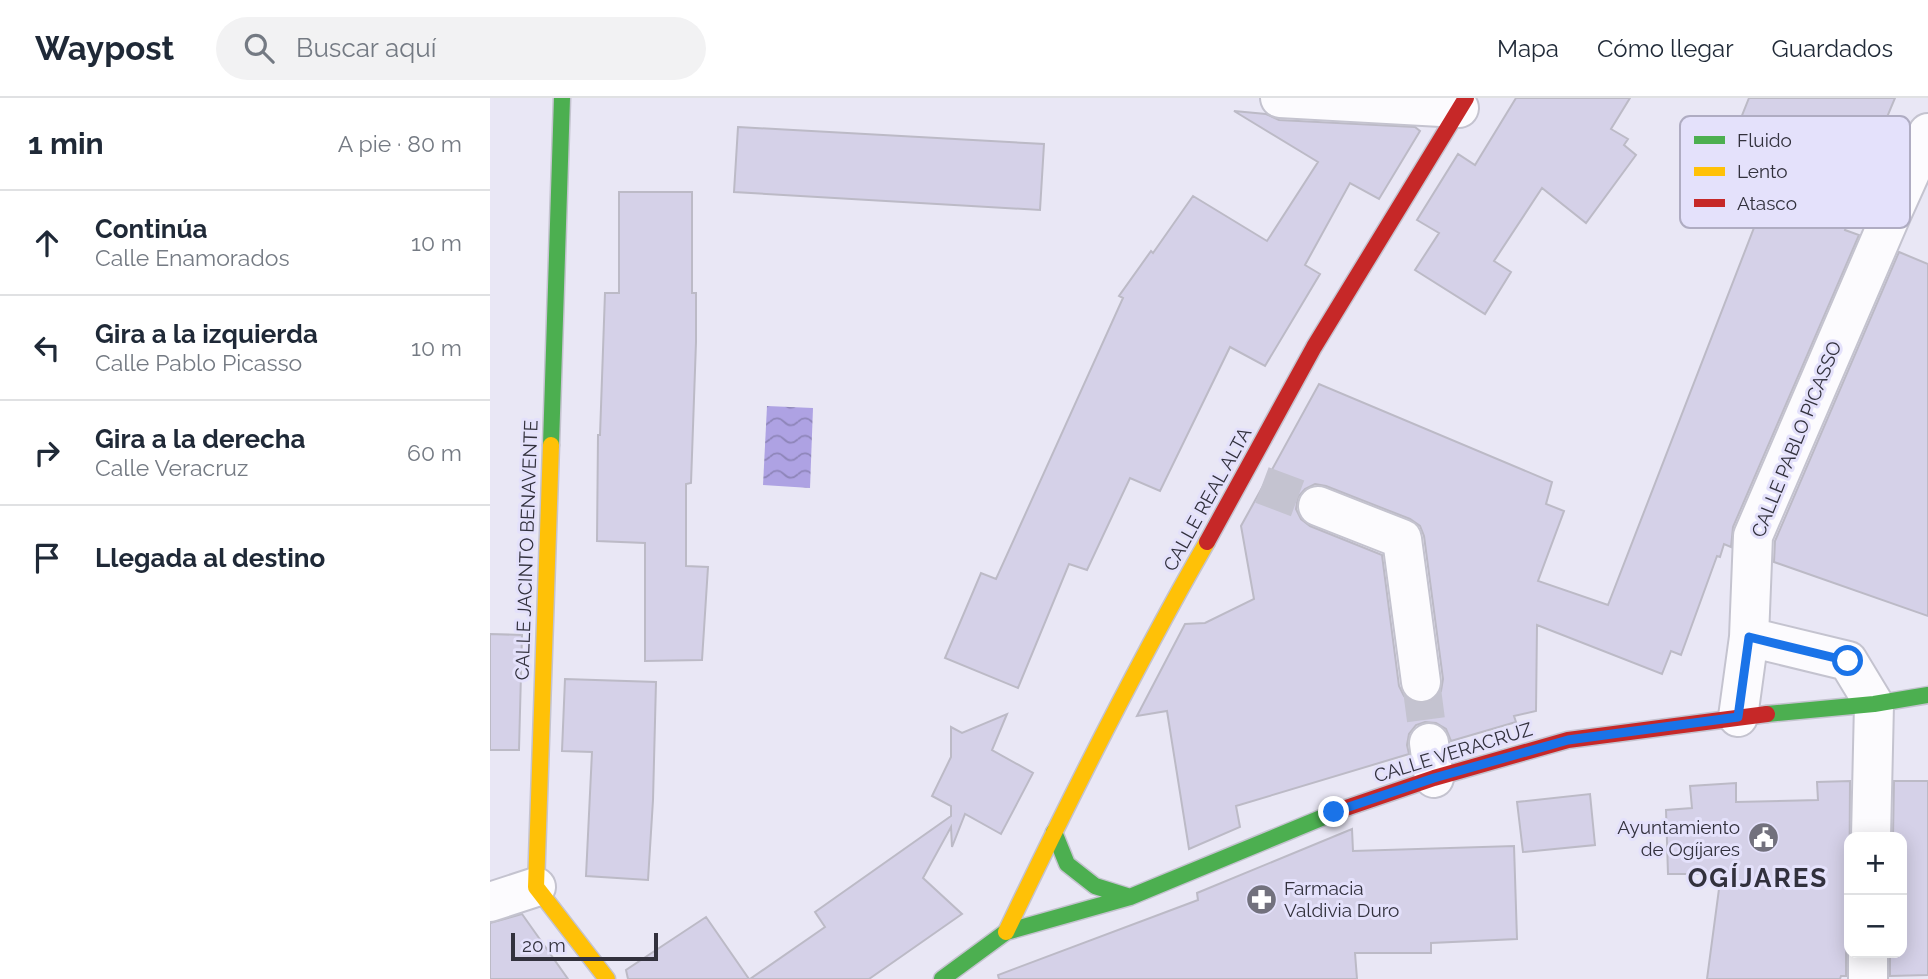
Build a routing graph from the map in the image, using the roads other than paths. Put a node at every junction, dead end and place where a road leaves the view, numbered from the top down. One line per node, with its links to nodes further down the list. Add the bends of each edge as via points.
1 (562, 98): 15 (street, CALLE JACINTO BENAVENTE)
2 (1280, 98): 3 (street)
3 (1463, 103): 13 (street, CALLE REAL ALTA, via 1314,347 1253,481 1156,631)
4 (1928, 133): 5 (street, CALLE PABLO PICASSO)
5 (1910, 173)
6 (1886, 228): 8 (street, CALLE PABLO PICASSO, via 1753,536)
7 (1318, 506): 9 (street, via 1402,539)
8 (1749, 637): 11 (street, via 1848,661); 12 (street, CALLE PABLO PICASSO)
9 (1421, 682)
10 (1928, 695): 11 (street, CALLE VERACRUZ)
11 (1874, 704): 12 (street, CALLE VERACRUZ); 14 (street)
12 (1738, 717): 16 (street, CALLE VERACRUZ, via 1431,761 1334,812)
13 (1054, 832): 16 (street, via 1067,864 1095,886); 18 (street, CALLE REAL ALTA)
14 (1871, 832)
15 (536, 887): 17 (street); 20 (street)
16 (1130, 897): 18 (street, CALLE VERACRUZ)
17 (490, 902)
18 (1006, 932): 21 (street, CALLE VERACRUZ)
19 (1868, 958): 22 (street)
20 (607, 979)
21 (942, 979)
22 (1868, 979)

